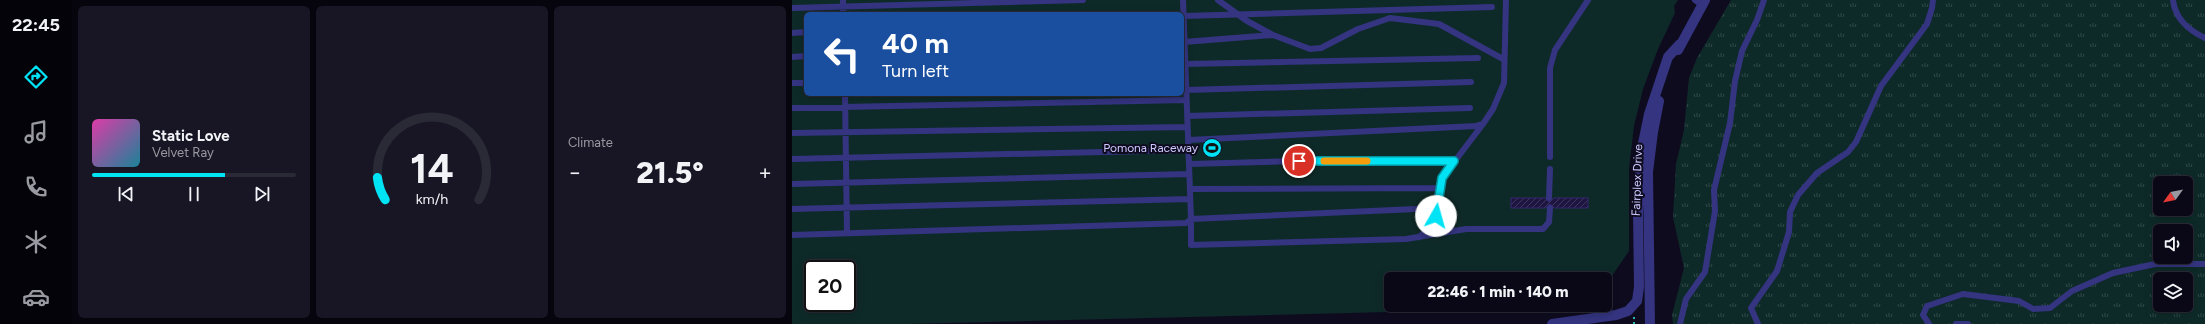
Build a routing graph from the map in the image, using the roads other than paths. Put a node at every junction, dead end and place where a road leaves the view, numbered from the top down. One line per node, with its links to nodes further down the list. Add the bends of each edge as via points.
1 (1083, 0): 10 (lane)
2 (1182, 0): 13 (lane)
3 (1218, 0): 14 (lane)
4 (1506, 0): 26 (lane)
5 (1588, 0): 46 (lane, via 1555,50 1550,68)
6 (1764, 0): 69 (lane, via 1742,51 1735,81 1730,123 1714,190 1715,211 1705,272 1686,299)
7 (1933, 0): 70 (lane, via 1927,24 1881,86 1856,142 1848,152 1817,173 1798,195 1790,212 1789,232 1777,271 1751,308)
8 (2173, 0): 19 (lane, via 2174,12 2187,27)
9 (1700, 2): 21 (street, Fairplex Drive)
10 (843, 3): 12 (lane)
11 (1492, 7): 14 (lane)
12 (792, 8)
13 (1183, 12)
14 (1236, 13): 15 (lane); 18 (lane)
15 (1184, 16)
16 (792, 32): 17 (lane)
17 (804, 32)
18 (1273, 35): 20 (lane); 26 (lane, via 1310,49 1321,48 1358,29 1390,18 1439,24)
19 (2205, 38)
20 (1184, 42)
21 (1680, 44): 67 (street, via 1668,57 1649,114 1641,153 1637,302 1628,311 1616,315); 68 (street, Fairplex Drive, via 1658,105 1650,152)
22 (804, 56): 24 (lane)
23 (1184, 56): 27 (lane)
24 (792, 57)
25 (1478, 58): 27 (lane)
26 (1503, 59): 39 (lane, via 1504,83 1493,109)
27 (1185, 64): 28 (lane)
28 (1184, 76): 32 (lane)
29 (1471, 82): 32 (lane)
30 (792, 83): 31 (lane)
31 (804, 83)
32 (1186, 90): 34 (lane)
33 (845, 96): 35 (lane)
34 (1186, 100): 35 (lane); 38 (lane)
35 (845, 107): 36 (lane); 41 (lane)
36 (792, 108)
37 (1470, 108): 38 (lane)
38 (1187, 116): 40 (lane)
39 (1483, 124): 43 (lane); 48 (lane)
40 (1187, 127): 41 (lane); 43 (lane)
41 (845, 131): 42 (lane); 45 (lane)
42 (792, 133)
43 (1188, 140): 44 (lane)
44 (1188, 150): 45 (lane); 49 (lane)
45 (846, 157): 47 (lane); 52 (lane)
46 (1550, 157)
47 (792, 159)
48 (1454, 161): 49 (lane); 54 (lane, via 1442,178)
49 (1189, 164): 51 (lane)
50 (1550, 169): 56 (lane)
51 (1189, 174): 52 (lane); 55 (lane)
52 (846, 183): 53 (lane); 58 (lane)
53 (792, 184)
54 (1440, 188): 55 (lane); 59 (lane)
55 (1190, 189): 57 (lane)
56 (1550, 198)
57 (1190, 199): 58 (lane); 62 (lane)
58 (847, 208): 61 (lane); 63 (lane)
59 (1438, 208): 62 (lane); 65 (lane, via 1433,225)
60 (1550, 208): 65 (lane, via 1549,222 1543,229 1466,229)
61 (792, 209)
62 (1191, 219): 63 (lane, via 1186,223); 65 (lane, via 1191,245)
63 (847, 233): 64 (lane)
64 (792, 235)
65 (1419, 237)
66 (2205, 264): 71 (lane, via 2155,264 2113,273 2072,291 2050,308 2033,309 2019,301 1963,294 1927,306 1923,315)
67 (1552, 324)
68 (1650, 324)
69 (1680, 324)
70 (1758, 324)
71 (1929, 324)
72 (1956, 324): 73 (lane)
73 (1968, 324)

